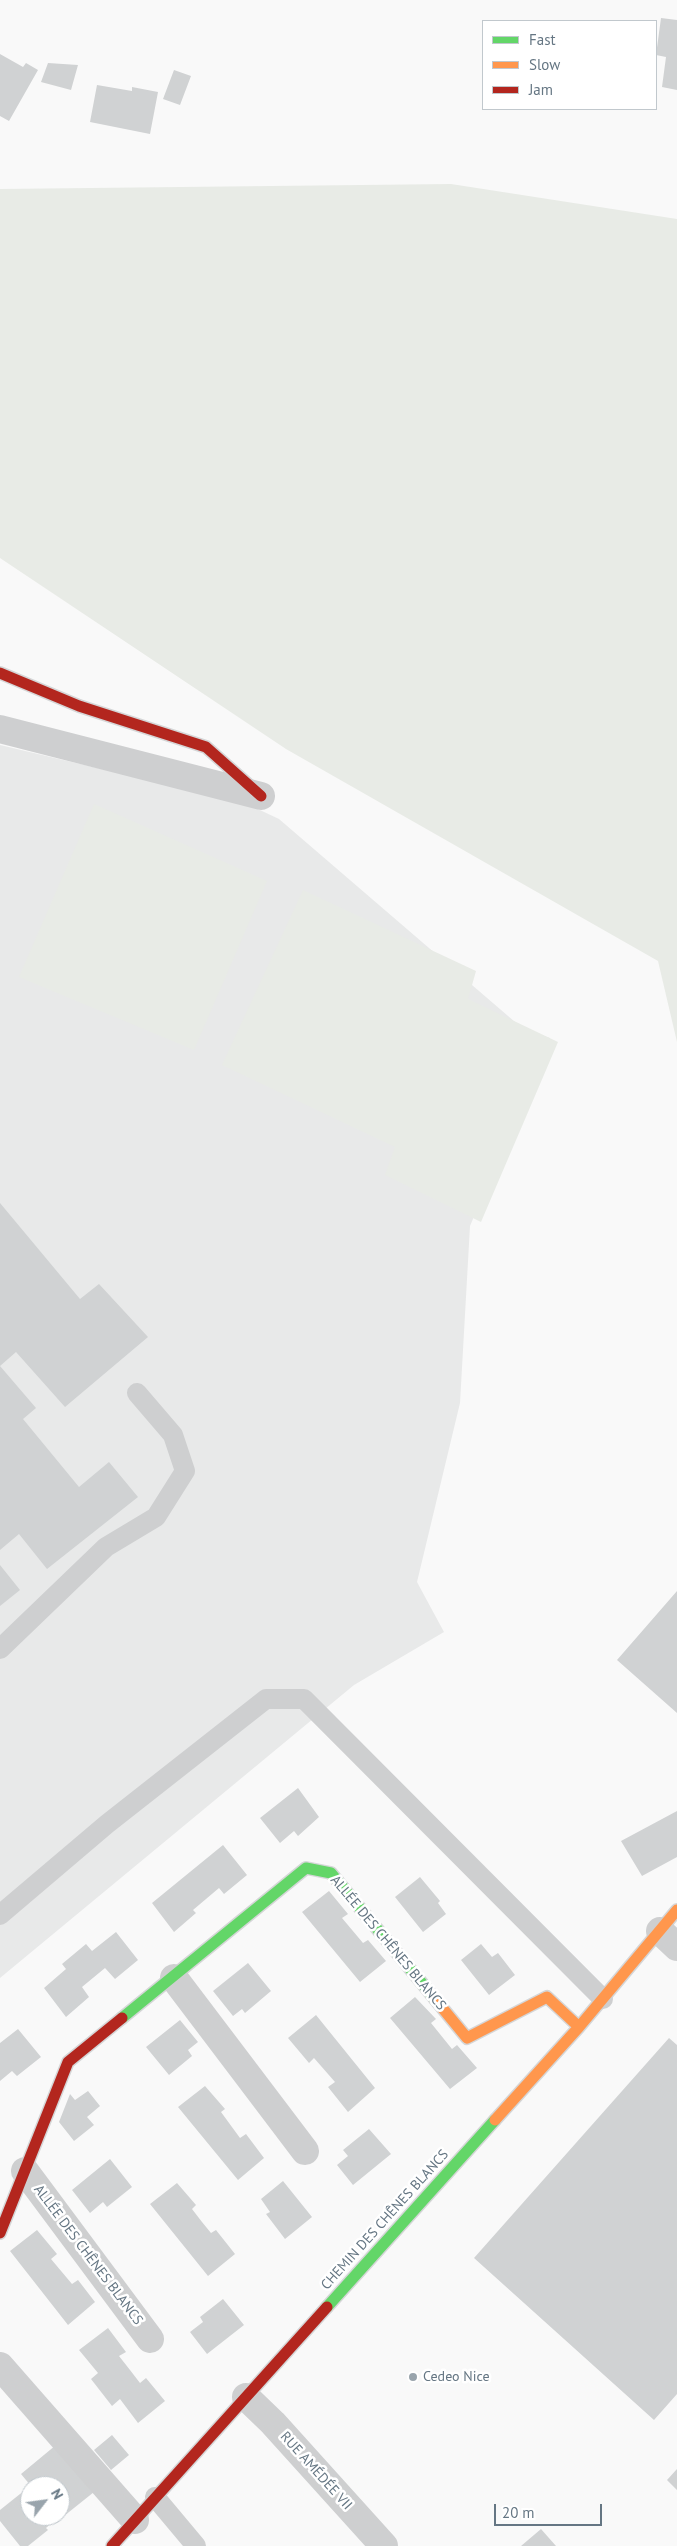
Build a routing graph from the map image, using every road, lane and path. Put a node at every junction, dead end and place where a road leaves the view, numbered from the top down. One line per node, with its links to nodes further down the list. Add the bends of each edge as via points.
1 (0, 673): 3 (street, via 79,706 206,747)
2 (0, 729): 3 (street)
3 (261, 796)
4 (137, 1393): 5 (lane, via 173,1436 185,1471 156,1517 106,1547)
5 (0, 1649)
6 (677, 1910): 8 (street, CHEMIN DES CHÊNES BLANCS)
7 (0, 1914): 10 (lane, via 106,1824 266,1699 304,1699)
8 (668, 1939): 10 (street, CHEMIN DES CHÊNES BLANCS)
9 (174, 1978): 11 (street, ALLÉE DES CHÊNES BLANCS, via 306,1868 331,1873 467,2038 547,1997); 12 (street); 13 (street, ALLÉE DES CHÊNES BLANCS, via 68,2062)
10 (603, 1999): 11 (street, CHEMIN DES CHÊNES BLANCS)
11 (579, 2027): 17 (street, CHEMIN DES CHÊNES BLANCS)
12 (305, 2151)
13 (25, 2171): 14 (street, ALLÉE DES CHÊNES BLANCS); 15 (street, ALLÉE DES CHÊNES BLANCS)
14 (0, 2233)
15 (150, 2339)
16 (0, 2366): 19 (street)
17 (246, 2397): 18 (street, CHEMIN DES CHÊNES BLANCS); 22 (street, RUE AMÉDÉE VII)
18 (155, 2497): 19 (street, CHEMIN DES CHÊNES BLANCS); 21 (lane)
19 (135, 2520): 20 (street, CHEMIN DES CHÊNES BLANCS)
20 (112, 2546)
21 (196, 2546)
22 (384, 2546)

